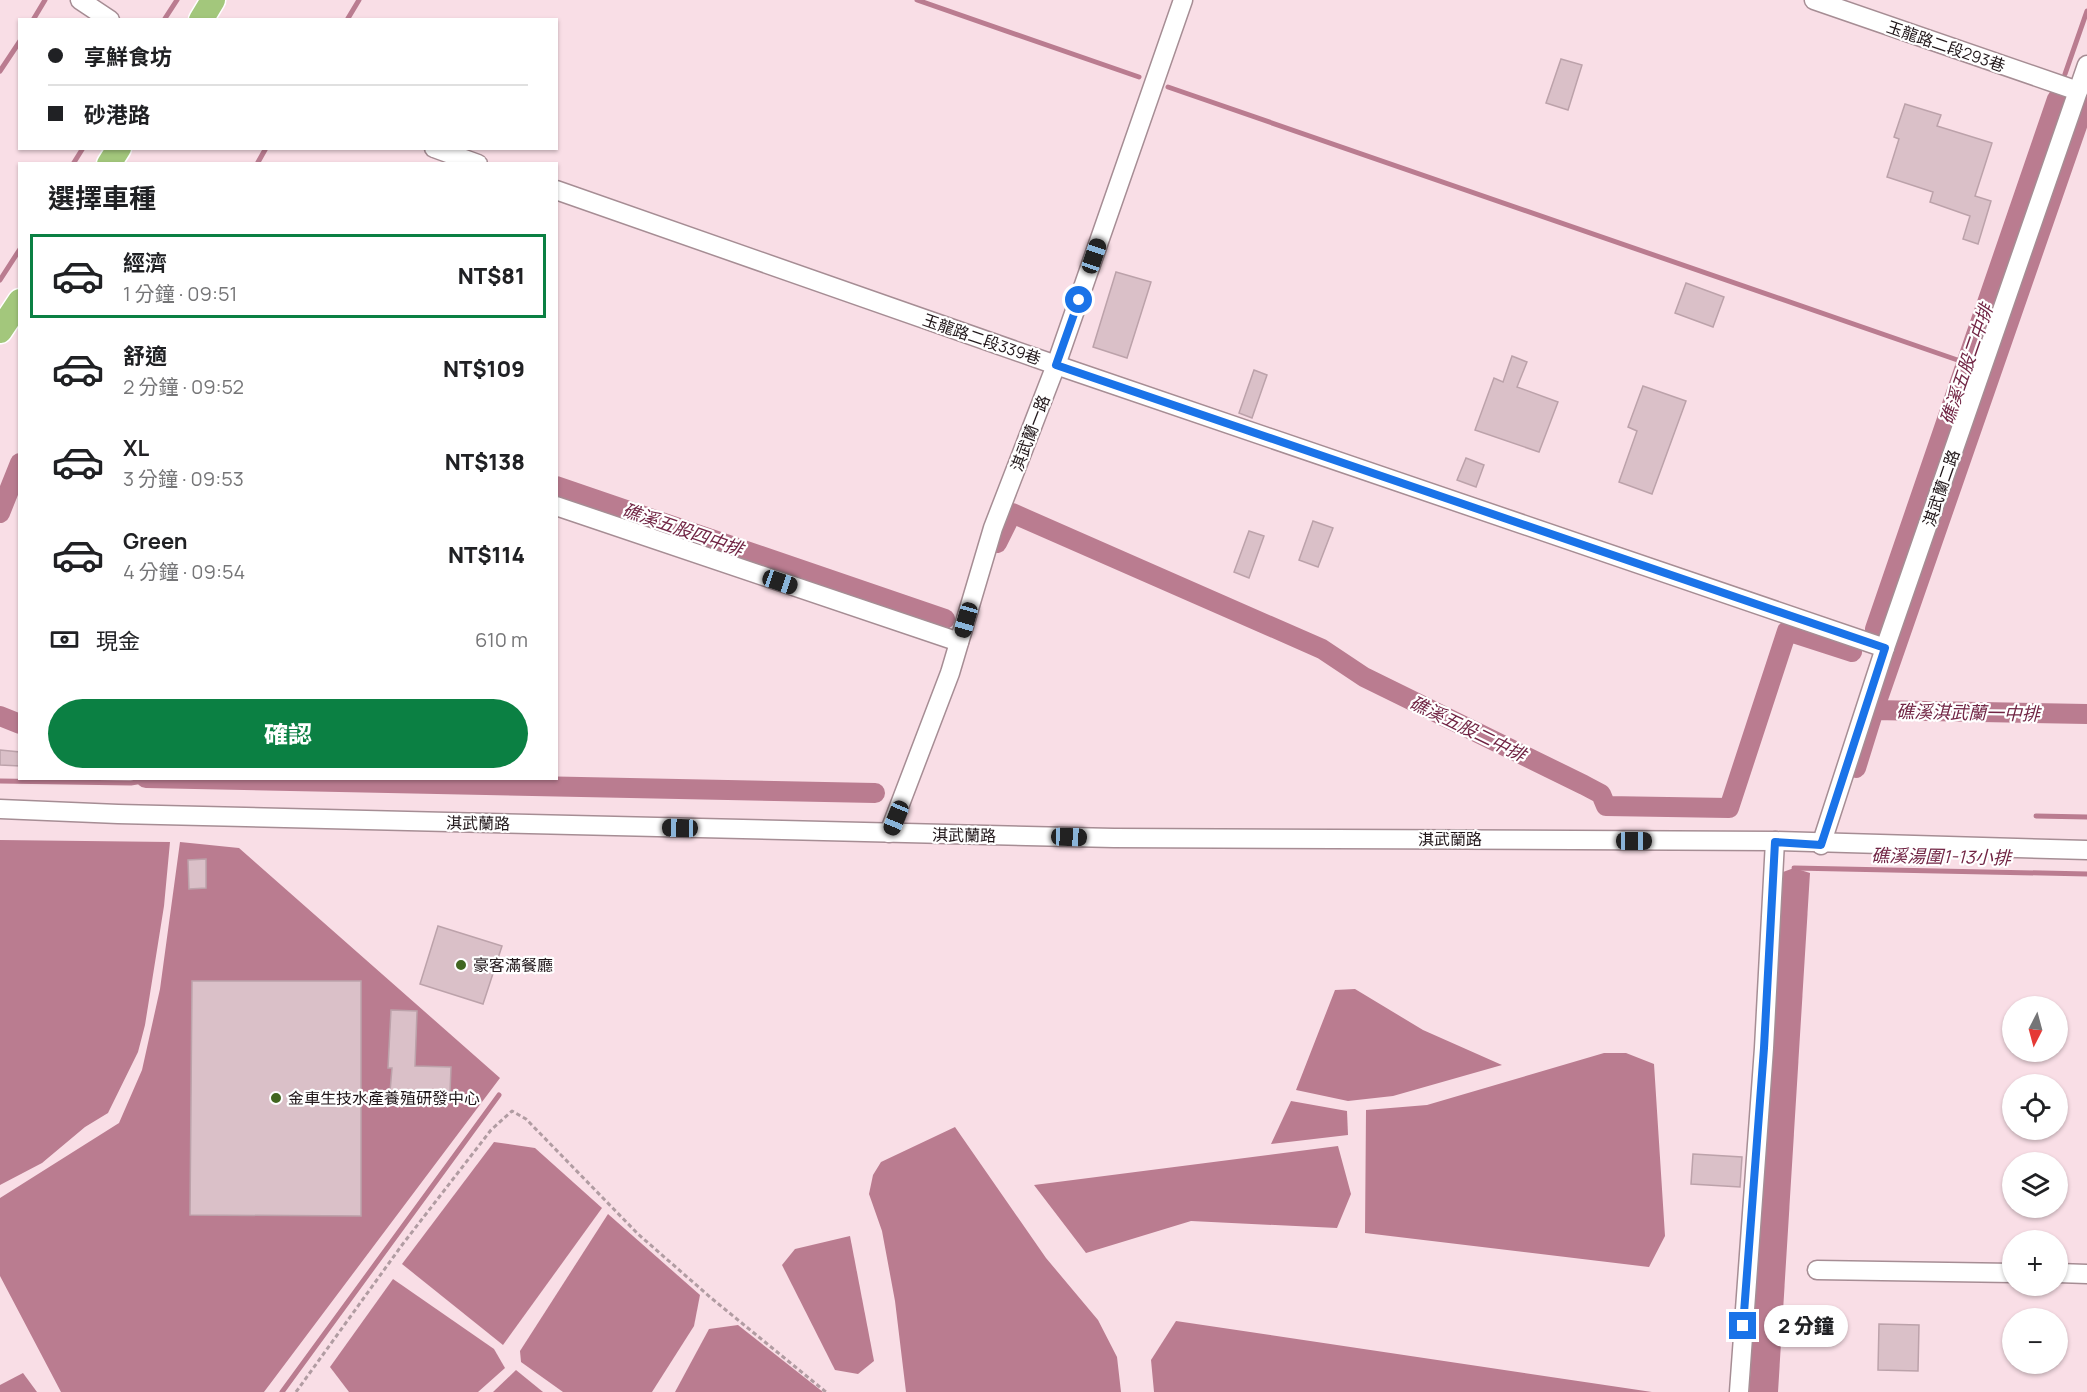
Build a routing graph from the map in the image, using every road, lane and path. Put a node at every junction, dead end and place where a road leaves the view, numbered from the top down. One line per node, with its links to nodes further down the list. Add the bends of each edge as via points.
1 (80, 0): 5 (street)
2 (213, 0): 6 (main road)
3 (1183, 0): 12 (street, 淇武蘭一路)
4 (1814, 0): 8 (street, 玉龍路二段293巷)
5 (107, 18)
6 (202, 18)
7 (2087, 65): 8 (street, 淇武蘭二路)
8 (2078, 91): 15 (street, 淇武蘭二路)
9 (440, 150): 10 (street)
10 (472, 162)
11 (558, 191): 12 (street, 玉龍路二段339巷)
12 (1056, 365): 14 (street, 淇武蘭一路, via 993,528); 15 (street, 玉龍路二段339巷)
13 (558, 507): 14 (street)
14 (959, 642): 17 (street, 淇武蘭一路)
15 (1885, 648): 19 (street, 淇武蘭二路)
16 (0, 809): 17 (street, 淇武蘭路)
17 (889, 833): 18 (street, 淇武蘭路)
18 (1775, 842): 19 (street, 淇武蘭路); 27 (street)
19 (1821, 845): 20 (street, 淇武蘭路)
20 (2087, 850)
21 (1816, 1270): 22 (street)
22 (2002, 1273)
23 (2068, 1273): 24 (street)
24 (2087, 1274)
25 (296, 1392): 26 (path, via 402,1245 491,1130 512,1111 526,1119 638,1234)
26 (826, 1392)
27 (1739, 1392)

